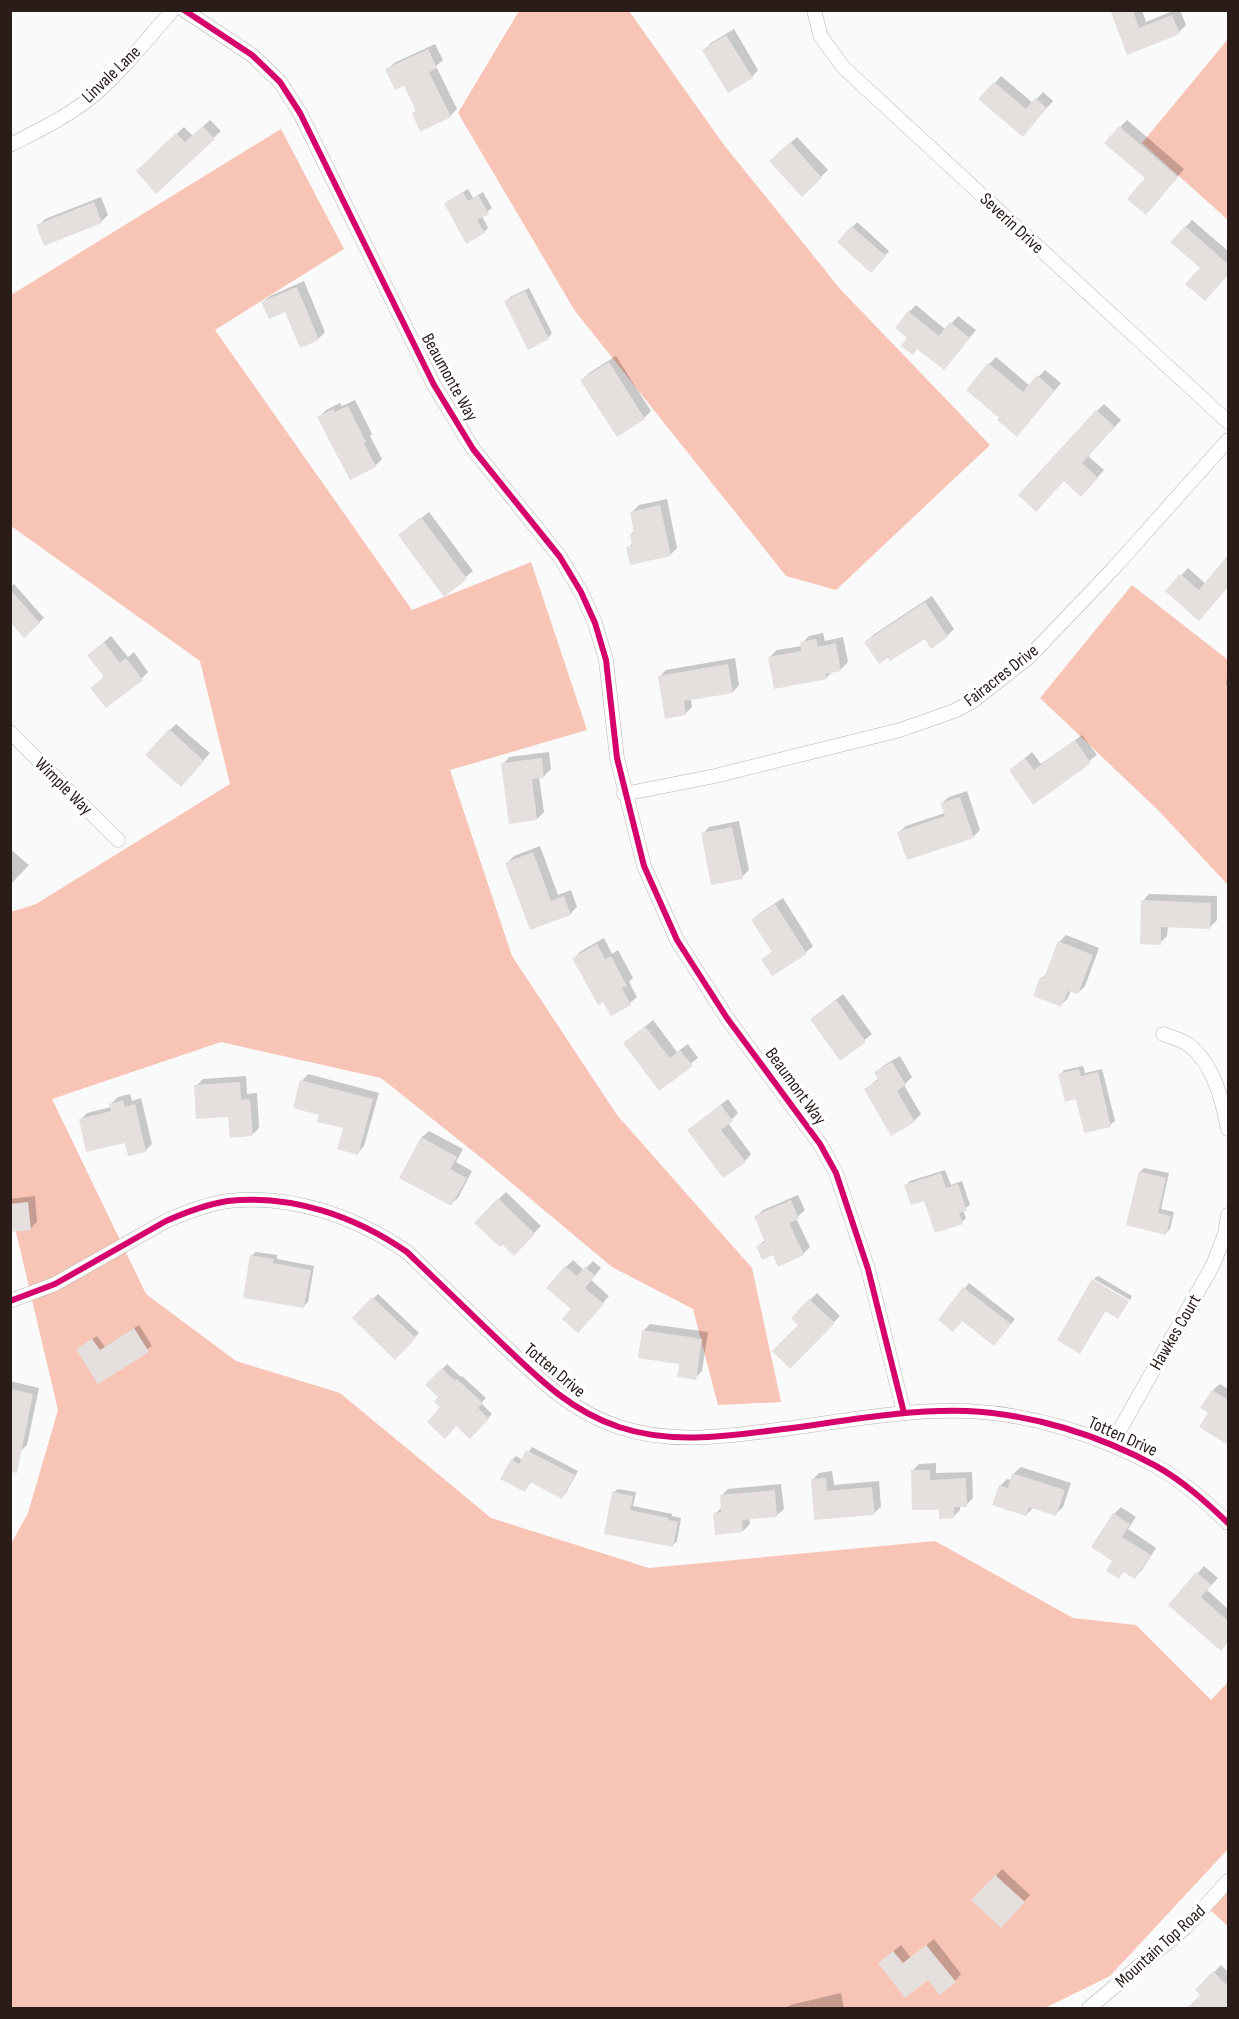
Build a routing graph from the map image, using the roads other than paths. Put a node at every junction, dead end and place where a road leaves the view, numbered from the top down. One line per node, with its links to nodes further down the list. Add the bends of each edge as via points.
1 (173, 10): 4 (street, Linvale Lane, via 93,95 54,122)
2 (184, 10): 8 (street, Beaumonte Way, via 252,55 280,82 300,112 434,385 473,448 560,557 581,592 606,660)
3 (814, 10): 5 (street, Severin Drive, via 821,37 843,68)
4 (10, 145)
5 (1228, 422)
6 (1228, 440): 8 (street, Fairacres Drive, via 1029,657 973,701 900,730 715,776)
7 (10, 732): 9 (street, Wimple Way)
8 (624, 794): 14 (street, Beaumont Way, via 644,866 677,940 727,1018 820,1144 836,1173 868,1269)
9 (118, 840)
10 (1163, 1034): 11 (street, via 1187,1044 1201,1057 1216,1081)
11 (1228, 1129)
12 (1228, 1215): 15 (street, Hawkes Court, via 1213,1265)
13 (10, 1301): 14 (street, Totten Drive, via 55,1284 178,1216 227,1201 269,1201 344,1216 389,1240 407,1252 546,1386 594,1417 620,1427 663,1437 709,1438)
14 (904, 1413): 15 (street, Totten Drive, via 967,1411 1012,1416 1070,1429)
15 (1111, 1444): 16 (street, Totten Drive, via 1157,1467 1202,1498)
16 (1228, 1523)
17 (1228, 1881): 18 (street, Mountain Top Road, via 1186,1927)
18 (1089, 2008)

